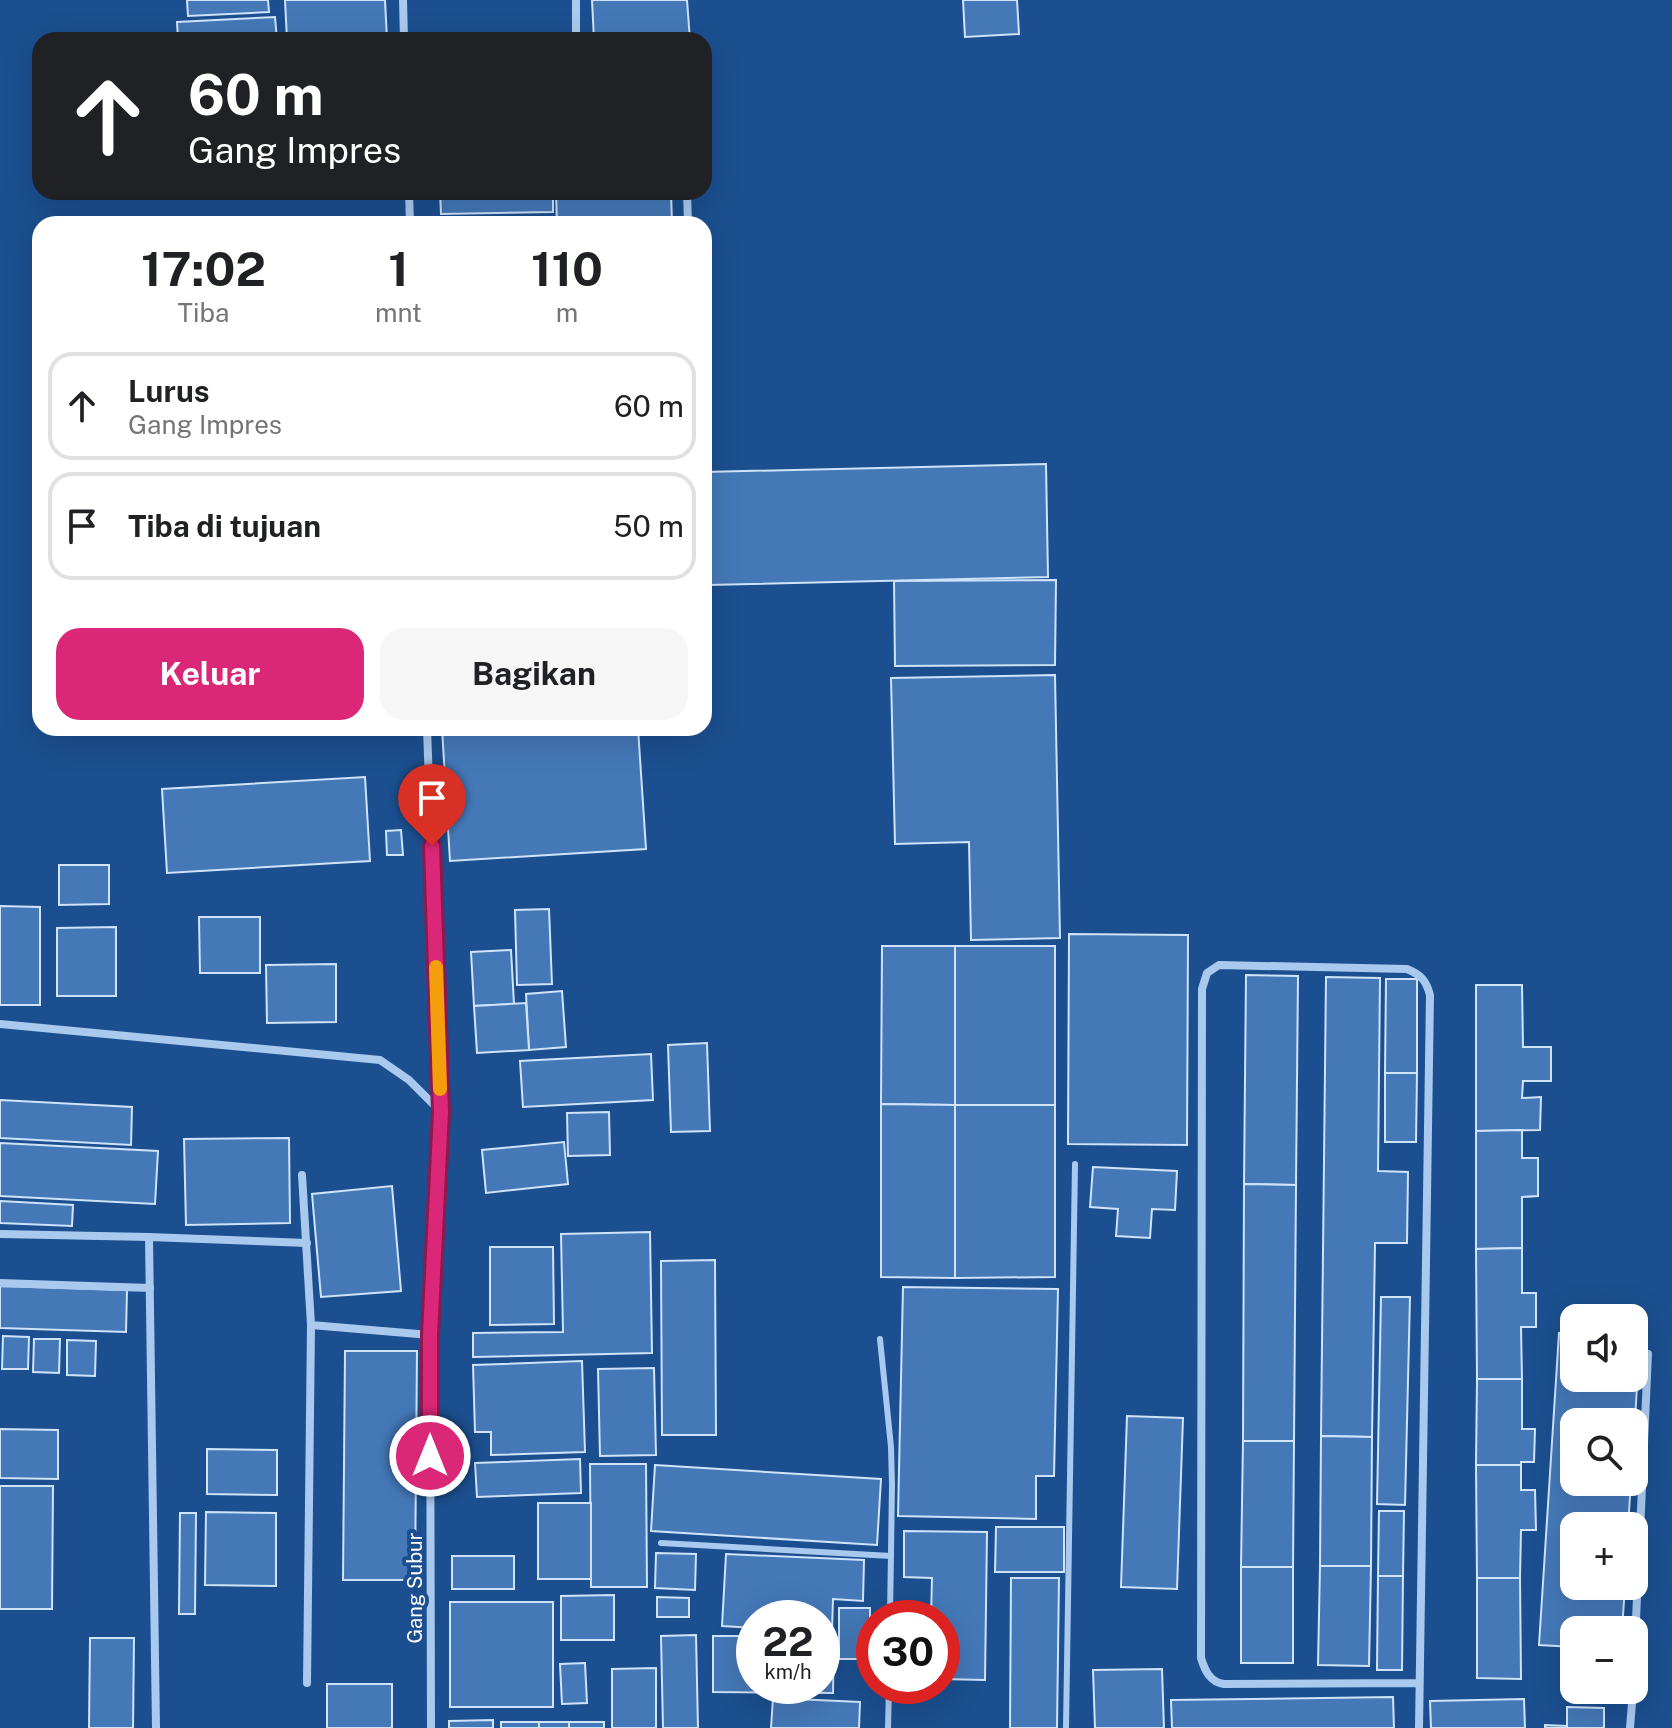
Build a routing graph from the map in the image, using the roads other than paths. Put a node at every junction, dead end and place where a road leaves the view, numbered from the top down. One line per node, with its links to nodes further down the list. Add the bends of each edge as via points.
1 (403, 0): 3 (street)
2 (576, 0): 4 (street)
3 (404, 32)
4 (576, 32)
5 (427, 736): 7 (street, Gang Subur)
6 (0, 1024): 7 (street, via 380,1060)
7 (441, 1112): 16 (street, Gang Subur)
8 (1075, 1164): 30 (lane)
9 (302, 1175): 12 (street)
10 (0, 1234): 11 (street)
11 (149, 1237): 12 (street); 14 (street)
12 (307, 1243): 15 (street)
13 (0, 1283): 14 (street)
14 (150, 1288): 27 (street)
15 (311, 1325): 16 (street); 23 (street)
16 (430, 1335): 28 (street, Gang Subur)
17 (880, 1339): 20 (lane, via 891,1447)
18 (1646, 1392): 22 (street)
19 (661, 1543): 20 (lane)
20 (891, 1556): 21 (lane)
21 (890, 1600)
22 (1636, 1616)
23 (307, 1683)
24 (1418, 1683): 24 (street, via 1224,1684 1211,1678 1201,1658 1202,989 1207,973 1219,965 1407,969 1428,986); 31 (street)
25 (889, 1704): 29 (lane)
26 (1632, 1704): 32 (street)
27 (156, 1728)
28 (431, 1728)
29 (888, 1728)
30 (1066, 1728)
31 (1419, 1728)
32 (1630, 1728)

